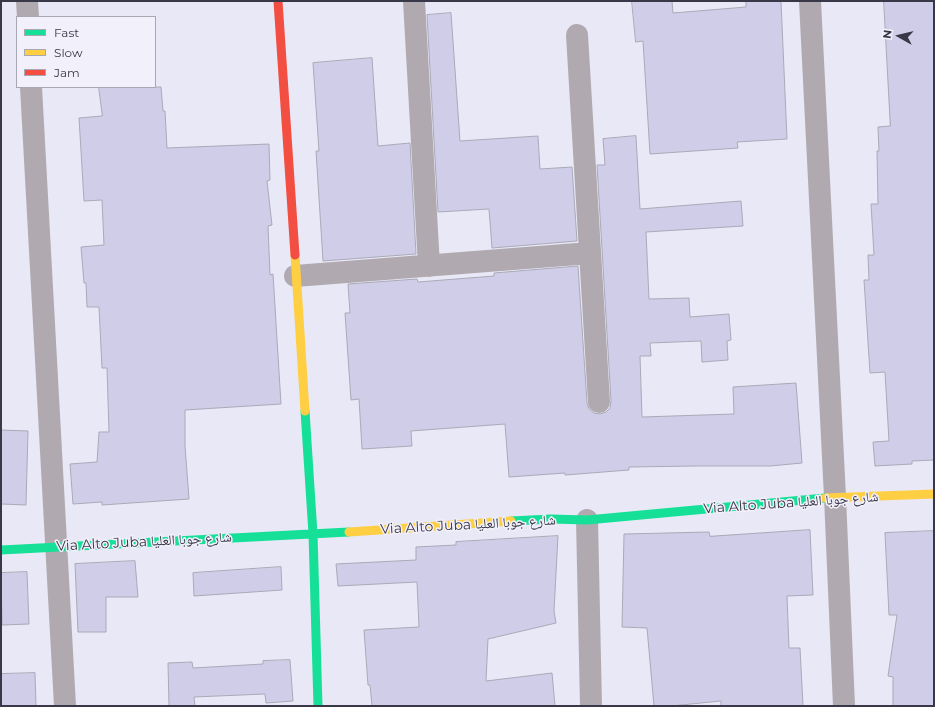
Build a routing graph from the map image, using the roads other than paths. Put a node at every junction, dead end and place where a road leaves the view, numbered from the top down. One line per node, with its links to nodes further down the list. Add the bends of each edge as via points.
1 (27, 1): 5 (street)
2 (278, 1): 10 (street)
3 (414, 1): 9 (street)
4 (810, 1): 13 (street)
5 (28, 16)
6 (577, 35): 8 (street)
7 (31, 88): 16 (street)
8 (590, 253): 9 (street); 11 (street)
9 (429, 266): 10 (street)
10 (295, 276): 15 (street)
11 (599, 402)
12 (934, 494): 13 (street, Via Alto Juba شارع جوبا العليا)
13 (836, 497): 14 (street, Via Alto Juba شارع جوبا العليا); 21 (street)
14 (587, 520): 15 (street, Via Alto Juba شارع جوبا العليا, via 551,519); 20 (street)
15 (313, 534): 16 (street, Via Alto Juba شارع جوبا العليا); 19 (street)
16 (56, 546): 17 (street, Via Alto Juba شارع جوبا العليا); 18 (street)
17 (1, 550)
18 (65, 706)
19 (318, 706)
20 (591, 706)
21 (844, 706)

